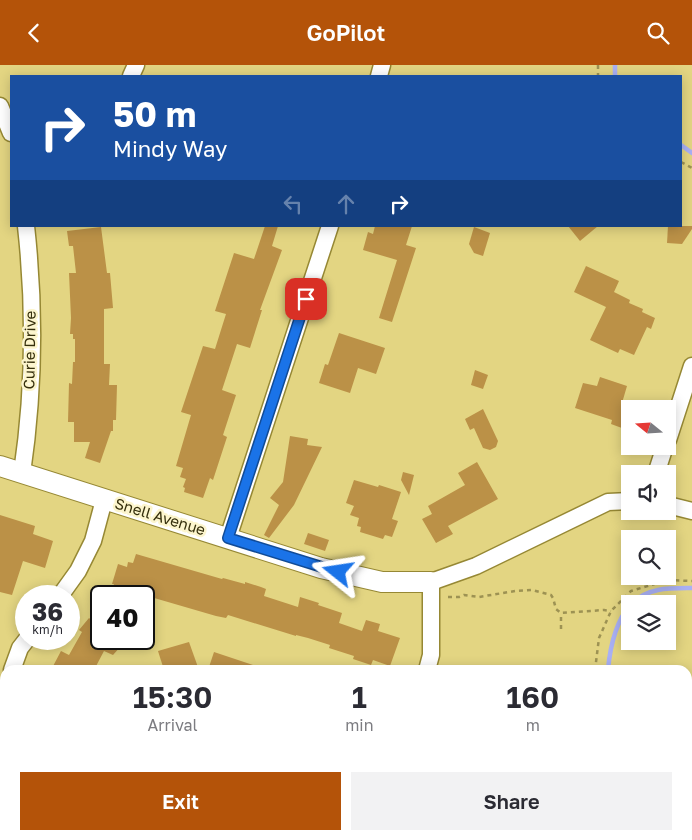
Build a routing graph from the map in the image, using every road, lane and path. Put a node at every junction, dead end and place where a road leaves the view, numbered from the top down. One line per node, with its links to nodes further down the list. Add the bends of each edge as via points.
1 (0, 106): 2 (street)
2 (10, 131)
3 (26, 227): 8 (street, Curie Drive, via 30,256 31,337 28,423)
4 (330, 227): 13 (street)
5 (692, 366): 6 (street)
6 (676, 415)
7 (0, 466): 8 (street, Snell Avenue)
8 (22, 473): 9 (street, Snell Avenue)
9 (104, 500): 13 (street, Snell Avenue); 16 (street, via 93,541)
10 (621, 501): 15 (street, Snell Avenue, via 608,502 476,566)
11 (676, 507): 12 (street)
12 (692, 511)
13 (228, 538): 15 (street, Snell Avenue, via 356,577 382,582)
14 (692, 581): 18 (path, via 668,580 631,591)
15 (431, 582): 23 (street)
16 (68, 585)
17 (448, 597): 19 (path, via 479,597 532,590 551,595)
18 (611, 611): 19 (path); 24 (path, via 599,638)
19 (561, 613): 20 (path)
20 (561, 629)
21 (19, 650): 22 (street)
22 (14, 665)
23 (428, 665)
24 (595, 665)

